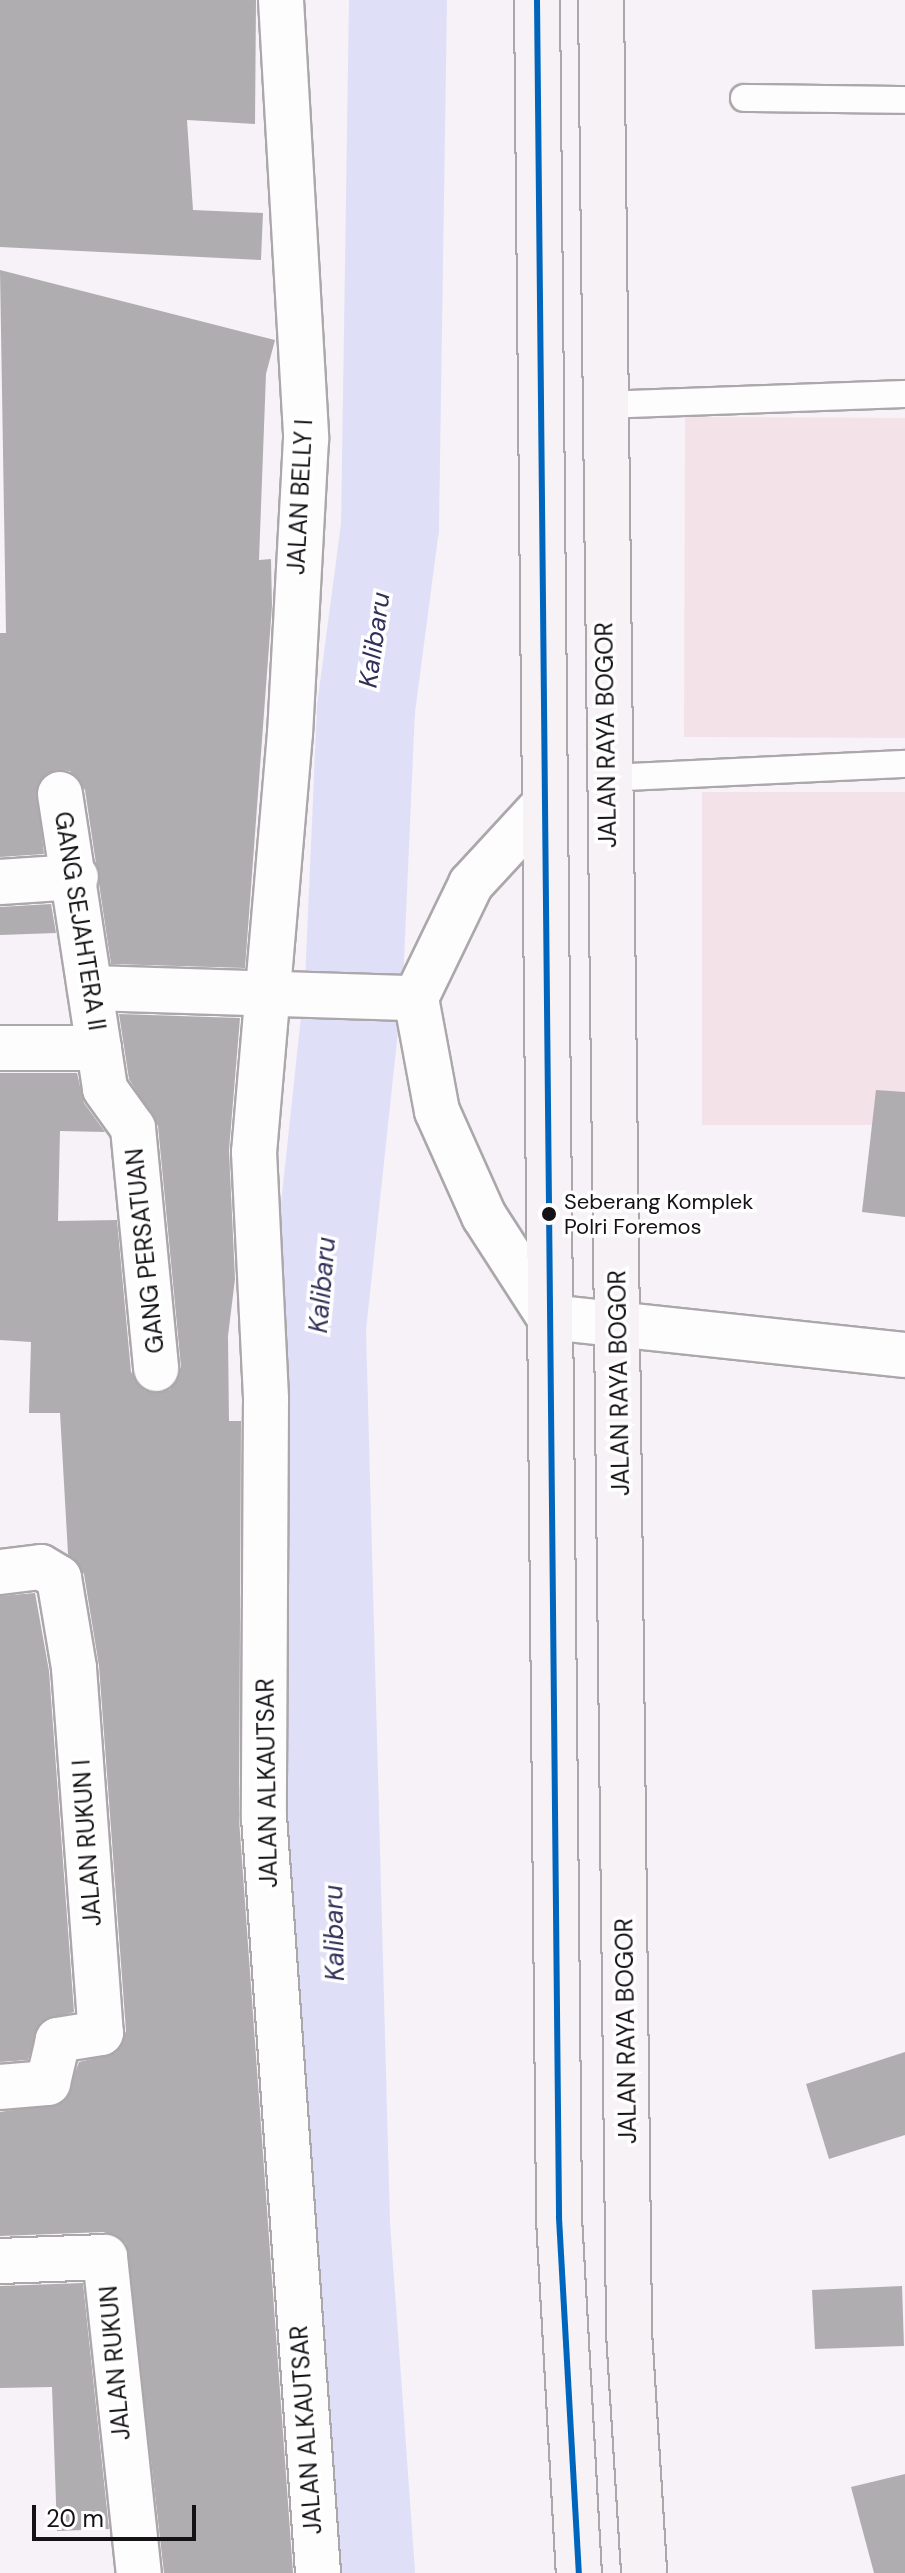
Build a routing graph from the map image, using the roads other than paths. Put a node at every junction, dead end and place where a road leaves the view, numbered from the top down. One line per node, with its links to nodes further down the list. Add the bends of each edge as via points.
1 (281, 0): 15 (street, JALAN BELLY I, via 306,439)
2 (537, 0): 11 (highway)
3 (601, 0): 7 (highway, JALAN RAYA BOGOR)
4 (744, 98): 5 (lane)
5 (905, 100)
6 (905, 394): 7 (lane, via 800,393)
7 (601, 405): 9 (highway, JALAN RAYA BOGOR)
8 (905, 764): 9 (lane)
9 (607, 778): 20 (highway, JALAN RAYA BOGOR)
10 (60, 794): 12 (street, GANG SEJAHTERA II)
11 (542, 807): 16 (street, via 471,884); 19 (highway)
12 (76, 877): 13 (street); 14 (street, GANG SEJAHTERA II)
13 (0, 882)
14 (90, 988): 15 (street); 18 (street, GANG SEJAHTERA II)
15 (267, 993): 16 (street); 27 (street, JALAN ALKAUTSAR, via 254,1152 266,1399 264,1817)
16 (416, 998): 19 (street, via 437,1111 484,1216)
17 (0, 1048): 18 (street)
18 (99, 1048): 22 (street, GANG PERSATUAN, via 105,1089 133,1128)
19 (549, 1317): 20 (street); 28 (highway, via 559,2218)
20 (619, 1323): 21 (street); 29 (highway, JALAN RAYA BOGOR, via 629,2332)
21 (905, 1355)
22 (156, 1369)
23 (0, 1572): 24 (street, JALAN RUKUN I, via 41,1567 59,1578 74,1668 101,2033 58,2040 48,2083)
24 (0, 2087)
25 (0, 2261): 26 (street, JALAN RUKUN, via 105,2257)
26 (139, 2573)
27 (318, 2573)
28 (579, 2573)
29 (644, 2573)

